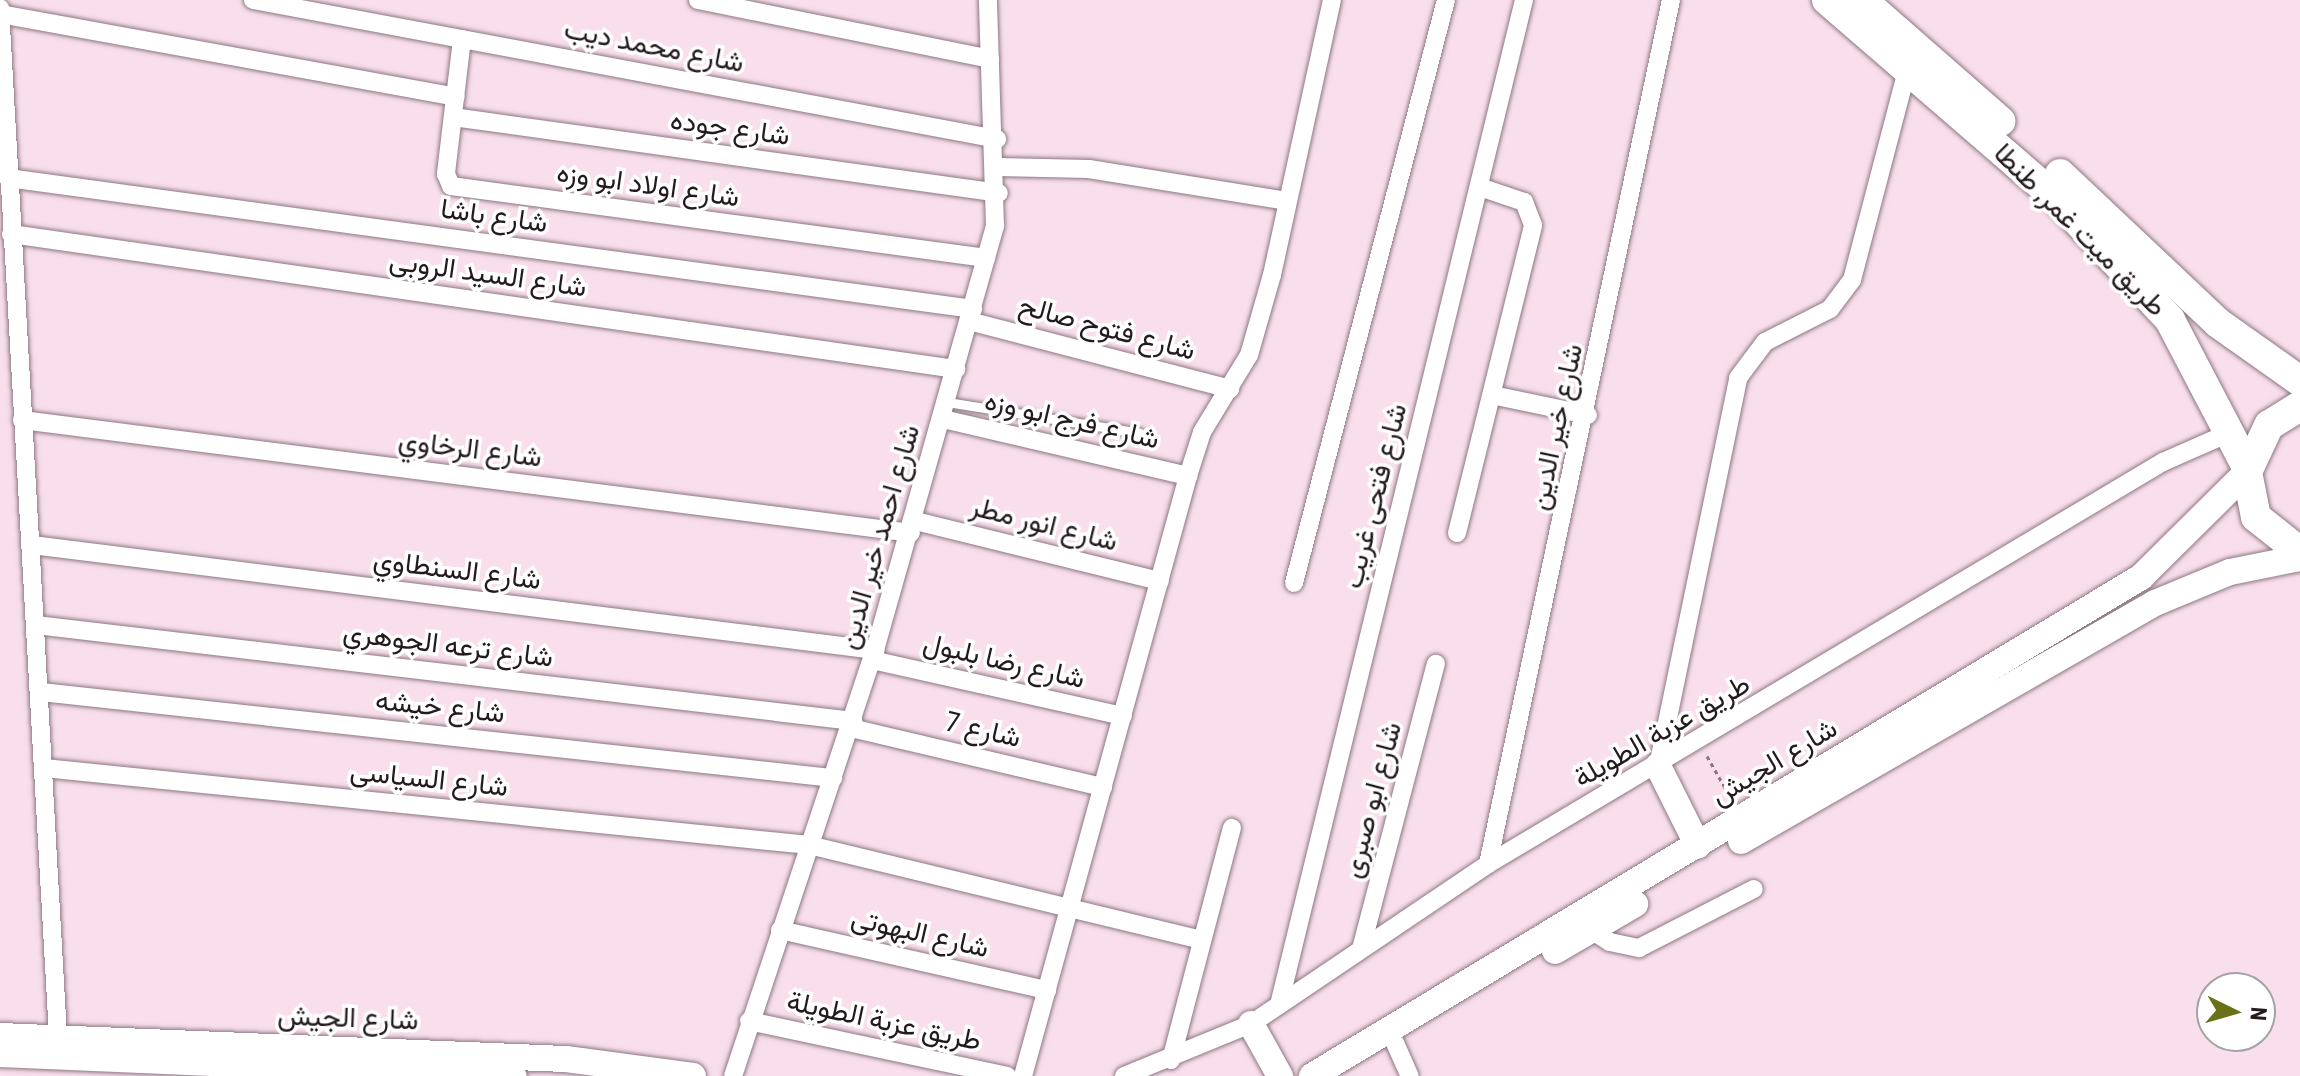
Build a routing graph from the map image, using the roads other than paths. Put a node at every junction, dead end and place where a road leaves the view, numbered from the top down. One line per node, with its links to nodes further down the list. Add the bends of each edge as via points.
1 (253, 0): 12 (street, شارع محمد ديب)
2 (698, 0): 13 (street)
3 (988, 0): 13 (street, شارع احمد خير الدين)
4 (1332, 0): 22 (street)
5 (1446, 0): 43 (street)
6 (1524, 0): 20 (street, شارع فتحى غريب)
7 (1671, 0): 32 (street, شارع خير الدين)
8 (1827, 0): 14 (main road, طريق ميت غمر, طنطا)
9 (1862, 0): 27 (main road, طريق ميت غمر, طنطا, via 2218,323)
10 (0, 8): 11 (street)
11 (0, 14): 15 (street); 19 (street)
12 (462, 39): 15 (street, شارع اولاد ابو وزه); 17 (street, شارع محمد ديب)
13 (990, 59): 17 (street, شارع احمد خير الدين)
14 (1908, 66): 35 (main road, طريق ميت غمر, طنطا, via 2054,196 2170,320); 50 (street, via 1852,280 1830,309 1757,350 1738,378)
15 (455, 97): 16 (street, شارع اولاد ابو وزه)
16 (453, 117): 21 (street, شارع جوده); 24 (street, شارع اولاد ابو وزه, via 446,179 456,188)
17 (997, 139): 18 (street, شارع احمد خير الدين)
18 (998, 167): 21 (street, شارع احمد خير الدين); 22 (street, via 1089,169)
19 (8, 178): 23 (street); 25 (street, شارع باشا)
20 (1480, 187): 29 (street, via 1524,202 1533,225); 65 (street, شارع فتحى غريب)
21 (999, 193): 24 (street, شارع احمد خير الدين)
22 (1286, 201): 28 (street, via 1253,342)
23 (11, 234): 26 (street, شارع السيد الروبى); 33 (street)
24 (986, 258): 25 (street, شارع احمد خير الدين)
25 (971, 315): 26 (street, شارع احمد خير الدين); 28 (street, شارع فتوح صالح)
26 (956, 369): 31 (street, شارع احمد خير الدين)
27 (2300, 381)
28 (1230, 389): 37 (street, via 1202,432)
29 (1492, 395): 32 (street); 39 (street)
30 (2300, 406): 36 (main road, via 2269,425)
31 (945, 410): 34 (lane); 37 (street, شارع فرج ابو وزه); 38 (street, شارع احمد خير الدين)
32 (1588, 415): 57 (street, شارع خير الدين)
33 (22, 420): 38 (street, شارع الرخاوي); 40 (street)
34 (1140, 433)
35 (2229, 433): 36 (main road, طريق ميت غمر, طنطا); 50 (street, طريق عزبة الطويلة, via 2163,462)
36 (2247, 470): 41 (main road, طريق ميت غمر, طنطا, via 2256,517); 56 (main road, شارع الجيش, via 2141,577)
37 (1188, 476): 42 (street)
38 (913, 527): 42 (street, شارع انور مطر); 45 (street, شارع احمد خير الدين)
39 (1457, 533)
40 (32, 545): 44 (street); 45 (street, شارع السنطاوي)
41 (2300, 555): 60 (main road, شارع الجيش, via 2230,572 2155,603)
42 (1160, 581): 48 (street)
43 (1294, 583)
44 (36, 625): 47 (street); 49 (street, شارع ترعه الجوهري)
45 (874, 655): 48 (street, شارع رضا بلبول); 49 (street, شارع احمد خير الدين)
46 (1436, 664): 63 (street, شارع ابو صبرى)
47 (41, 692): 51 (street); 52 (street, شارع خيشه)
48 (1123, 716): 53 (street)
49 (852, 724): 52 (street, شارع احمد خير الدين); 53 (street, شارع 7)
50 (1658, 766): 56 (main road); 57 (street, طريق عزبة الطويلة)
51 (44, 768): 55 (street, شارع السياسى); 69 (street)
52 (833, 778): 55 (street, شارع احمد خير الدين)
53 (1103, 787): 59 (street)
54 (1232, 828): 62 (street)
55 (809, 845): 59 (street, شارع السياسى); 61 (street, شارع احمد خير الدين)
56 (1698, 846): 60 (main road, شارع الجيش)
57 (1488, 864): 63 (street, طريق عزبة الطويلة)
58 (1754, 889): 60 (street, via 1639,948)
59 (1070, 909): 62 (street, شارع السياسى); 64 (street)
60 (1582, 925): 70 (main road, شارع الجيش); 81 (main road, شارع الجيش)
61 (780, 930): 64 (street, شارع البهوتى); 66 (street, شارع احمد خير الدين)
62 (1202, 940): 72 (street)
63 (1361, 949): 65 (street, طريق عزبة الطويلة)
64 (1047, 990): 78 (street)
65 (1279, 1005): 67 (street, طريق عزبة الطويلة)
66 (749, 1021): 76 (street, شارع احمد خير الدين); 77 (street, طريق عزبة الطويلة)
67 (1251, 1024): 72 (street, طريق عزبة الطويلة); 80 (main road)
68 (0, 1036): 69 (main road, شارع الجيش)
69 (58, 1037): 73 (main road, شارع الجيش)
70 (1395, 1043): 82 (main road, شارع الجيش); 83 (street)
71 (0, 1054): 74 (main road, شارع الجيش)
72 (1171, 1060): 79 (street, طريق عزبة الطويلة)
73 (566, 1068): 75 (main road, شارع الجيش)
74 (514, 1076)
75 (693, 1076)
76 (733, 1076)
77 (1007, 1076)
78 (1023, 1076)
79 (1124, 1076)
80 (1280, 1076)
81 (1312, 1076)
82 (1341, 1076)
83 (1410, 1076)

